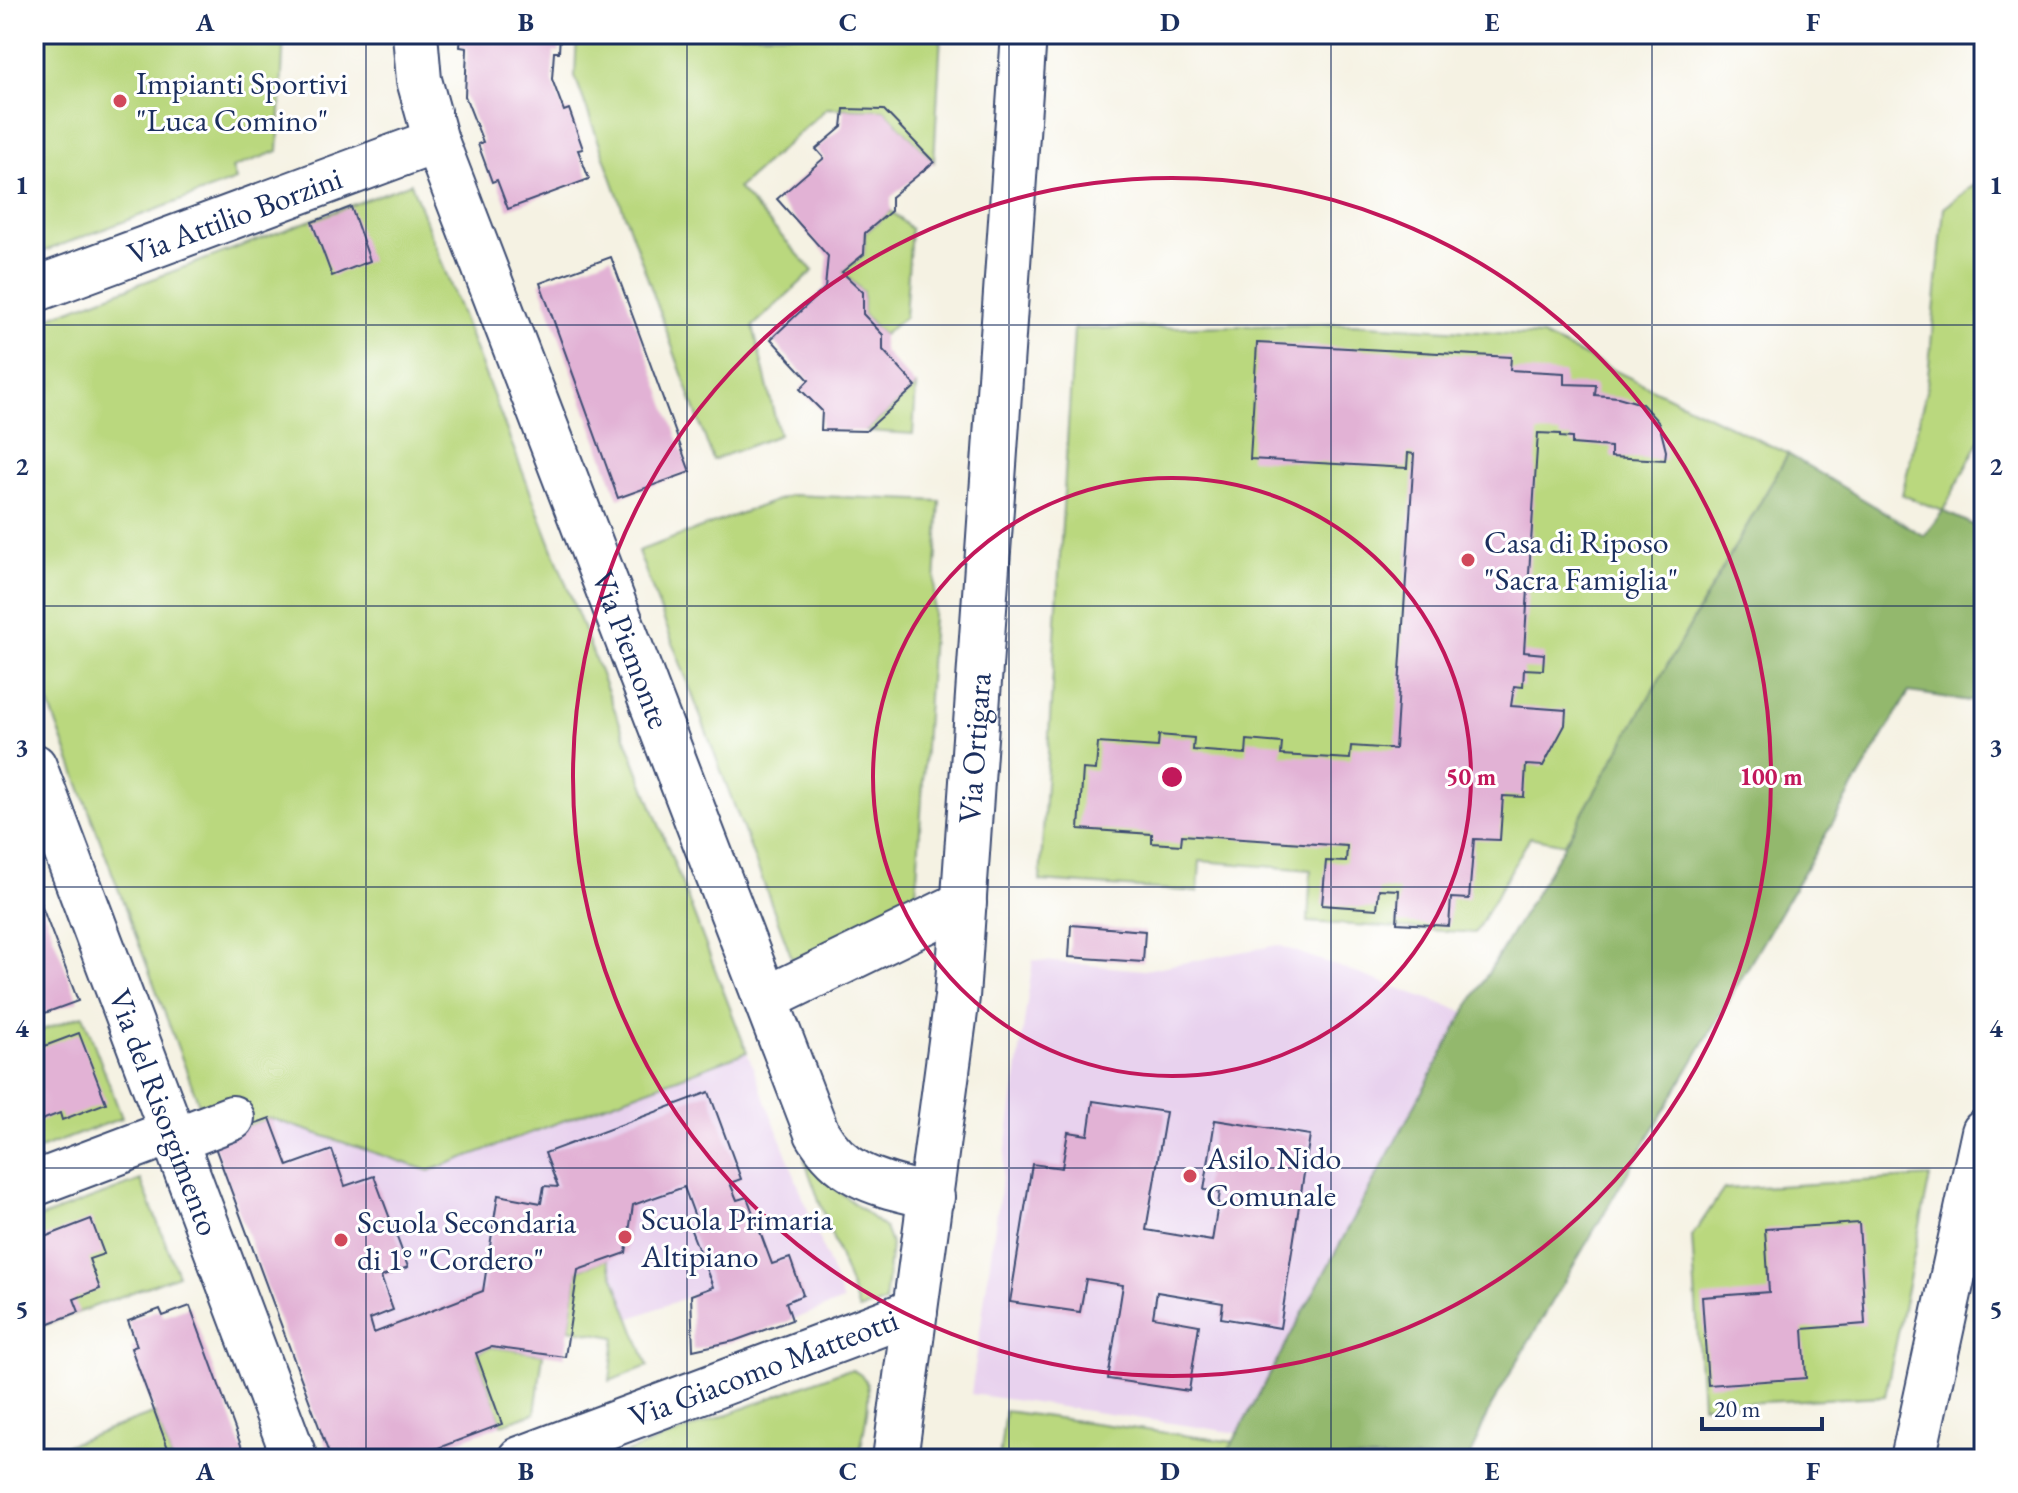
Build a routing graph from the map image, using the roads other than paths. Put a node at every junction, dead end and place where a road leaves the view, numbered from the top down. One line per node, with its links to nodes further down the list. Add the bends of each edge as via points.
1 (415, 34): 3 (street, Via Piemonte, via 419,80)
2 (1024, 34): 6 (street, Via Ortigara)
3 (436, 141): 4 (street, Via Attilio Borzini); 7 (street, Via Piemonte)
4 (34, 290)
5 (34, 766): 10 (street, Via del Risorgimento)
6 (964, 903): 7 (street); 12 (street, Via Ortigara)
7 (766, 999): 12 (street, Via Piemonte, via 827,1151 863,1178)
8 (232, 1118): 10 (street)
9 (1984, 1132): 17 (street)
10 (174, 1136): 11 (street); 14 (street, Via del Risorgimento)
11 (34, 1184)
12 (932, 1197): 13 (street, Via Ortigara)
13 (915, 1311): 15 (street, Via Giacomo Matteotti); 16 (street, Via Ortigara)
14 (295, 1459)
15 (520, 1459)
16 (895, 1459)
17 (1913, 1459)

